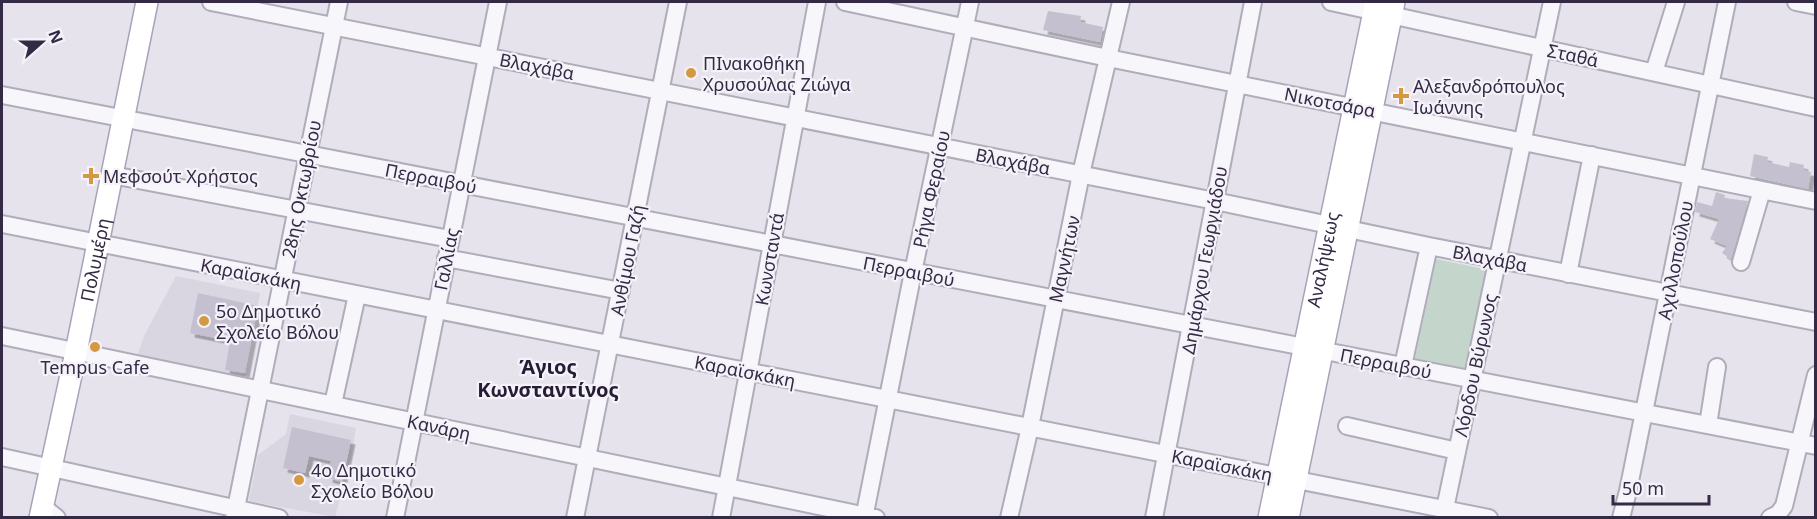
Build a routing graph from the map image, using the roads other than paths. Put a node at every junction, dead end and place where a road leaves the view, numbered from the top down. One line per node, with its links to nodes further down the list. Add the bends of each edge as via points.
1 (147, 2): 31 (main road, Πολυμέρη)
2 (211, 2): 18 (street, Βλαχάβα)
3 (339, 2): 18 (street, 28ης Οκτωβρίου)
4 (498, 2): 21 (street, Γαλλίας)
5 (678, 2): 26 (street, Ανθίμου Γαζή)
6 (817, 2): 30 (street, Κωνσταντά)
7 (845, 2): 19 (street, Νικοτσάρα)
8 (970, 2): 19 (street, Ρήγα Φεραίου)
9 (1121, 2): 22 (street, Μαγνήτων)
10 (1253, 2): 24 (street, Δημάρχου Γεωργιάδου)
11 (1331, 2): 17 (street, Σταθά)
12 (1552, 2): 20 (street, Λόρδου Βύρωνος)
13 (1676, 2): 23 (street)
14 (1727, 2): 25 (street, Αχιλλοπούλου)
15 (1796, 2): 16 (street)
16 (1815, 6)
17 (1384, 7): 20 (street, Σταθά); 29 (main road, Αναλήψεως)
18 (334, 27): 21 (street, Βλαχάβα); 34 (street, 28ης Οκτωβρίου)
19 (964, 28): 22 (street, Νικοτσάρα); 33 (street, Ρήγα Φεραίου)
20 (1541, 48): 23 (street, Σταθά); 32 (street, Λόρδου Βύρωνος)
21 (487, 56): 26 (street, Βλαχάβα); 39 (street, Γαλλίας)
22 (1108, 58): 24 (street, Νικοτσάρα); 36 (street, Μαγνήτων)
23 (1654, 72): 25 (street, Σταθά)
24 (1236, 83): 29 (street, Νικοτσάρα); 41 (street, Δημάρχου Γεωργιάδου)
25 (1710, 85): 28 (street, Σταθά); 38 (street, Αχιλλοπούλου)
26 (660, 91): 30 (street, Βλαχάβα); 44 (street, Ανθίμου Γαζή)
27 (2, 95): 31 (street, Περραιβού)
28 (1815, 108)
29 (1364, 109): 32 (street, Νικοτσάρα); 46 (main road, Αναλήψεως)
30 (795, 117): 33 (street, Βλαχάβα); 49 (street, Κωνσταντά)
31 (124, 119): 34 (street, Περραιβού); 37 (main road, Πολυμέρη)
32 (1522, 141): 35 (street, Νικοτσάρα); 52 (street, Λόρδου Βύρωνος)
33 (940, 147): 36 (street, Βλαχάβα); 54 (street, Ρήγα Φεραίου)
34 (308, 154): 39 (street, Περραιβού); 43 (street, 28ης Οκτωβρίου)
35 (1592, 155): 38 (street, Νικοτσάρα); 55 (street)
36 (1081, 174): 41 (street, Βλαχάβα); 60 (street, Μαγνήτων)
37 (112, 175): 43 (street); 48 (main road, Πολυμέρη)
38 (1692, 175): 40 (street, Νικοτσάρα); 58 (street, Αχιλλοπούλου)
39 (460, 184): 44 (street, Περραιβού); 47 (street, Γαλλίας)
40 (1762, 190): 42 (street, Νικοτσάρα); 53 (street)
41 (1215, 201): 46 (street, Βλαχάβα); 63 (street, Δημάρχου Γεωργιάδου)
42 (1815, 201)
43 (297, 210): 47 (street); 56 (street, 28ης Οκτωβρίου)
44 (635, 218): 49 (street, Περραιβού); 57 (street, Ανθίμου Γαζή)
45 (2, 224): 48 (street, Καραϊσκάκη)
46 (1339, 226): 50 (street, Βλαχάβα); 66 (main road, Αναλήψεως)
47 (450, 239): 51 (street, Γαλλίας)
48 (98, 243): 56 (street, Καραϊσκάκη); 67 (main road, Πολυμέρη)
49 (772, 244): 54 (street, Περραιβού); 70 (street, Κωνσταντά)
50 (1428, 246): 52 (street, Βλαχάβα); 68 (street)
51 (446, 258): 57 (street); 61 (street, Γαλλίας)
52 (1497, 260): 55 (street, Βλαχάβα); 72 (street, Λόρδου Βύρωνος)
53 (1741, 262)
54 (913, 272): 60 (street, Περραιβού); 74 (street, Ρήγα Φεραίου)
55 (1568, 274): 58 (street, Βλαχάβα)
56 (282, 280): 59 (street, Καραϊσκάκη); 73 (street, 28ης Οκτωβρίου)
57 (621, 291): 65 (street, Ανθίμου Γαζή)
58 (1668, 294): 62 (street, Βλαχάβα); 76 (street, Αχιλλοπούλου)
59 (357, 295): 61 (street, Καραϊσκάκη); 75 (street)
60 (1056, 299): 63 (street, Περραιβού); 80 (street, Μαγνήτων)
61 (436, 310): 65 (street, Καραϊσκάκη); 77 (street, Γαλλίας)
62 (1815, 322)
63 (1192, 325): 66 (street, Περραιβού); 83 (street, Δημάρχου Γεωργιάδου)
64 (2, 336): 67 (street, Κανάρη)
65 (610, 345): 70 (street, Καραϊσκάκη); 85 (street, Ανθίμου Γαζή)
66 (1314, 349): 68 (street, Περραιβού); 87 (main road, Αναλήψεως)
67 (76, 352): 73 (street, Κανάρη); 86 (main road, Πολυμέρη)
68 (1403, 366): 72 (street, Περραιβού)
69 (1718, 367): 78 (street)
70 (748, 372): 74 (street, Καραϊσκάκη); 88 (street, Κωνσταντά)
71 (1815, 375): 81 (street)
72 (1472, 380): 76 (street, Περραιβού); 82 (street, Λόρδου Βύρωνος)
73 (261, 389): 75 (street, Κανάρη); 89 (street, 28ης Οκτωβρίου)
74 (888, 399): 80 (street, Καραϊσκάκη); 93 (street, Ρήγα Φεραίου)
75 (333, 404): 77 (street, Κανάρη)
76 (1644, 413): 78 (street, Περραιβού); 103 (street, Αχιλλοπούλου)
77 (414, 422): 85 (street, Κανάρη); 95 (street, Γαλλίας)
78 (1708, 425): 81 (street, Περραιβού)
79 (1347, 426): 82 (street)
80 (1030, 427): 83 (street, Καραϊσκάκη); 98 (street, Μαγνήτων)
81 (1808, 444): 92 (street)
82 (1457, 451): 90 (street, Λόρδου Βύρωνος)
83 (1167, 454): 87 (street, Καραϊσκάκη); 99 (street, Δημάρχου Γεωργιάδου)
84 (2, 457): 86 (street)
85 (587, 459): 88 (street, Κανάρη); 96 (street, Ανθίμου Γαζή)
86 (50, 467): 89 (street); 91 (main road, Πολυμέρη)
87 (1287, 478): 90 (street, Καραϊσκάκη); 100 (main road, Αναλήψεως); 101 (main road, Αναλήψεως)
88 (727, 487): 93 (street, Κανάρη); 97 (street, Κωνσταντά)
89 (235, 513): 94 (street)
90 (1443, 513): 102 (street, Καραϊσκάκη)
91 (46, 514)
92 (1775, 514)
93 (868, 517)
94 (279, 518)
95 (395, 518)
96 (575, 518)
97 (721, 518)
98 (1010, 518)
99 (1154, 518)
100 (1269, 518)
101 (1288, 518)
102 (1489, 518)
103 (1622, 518)

